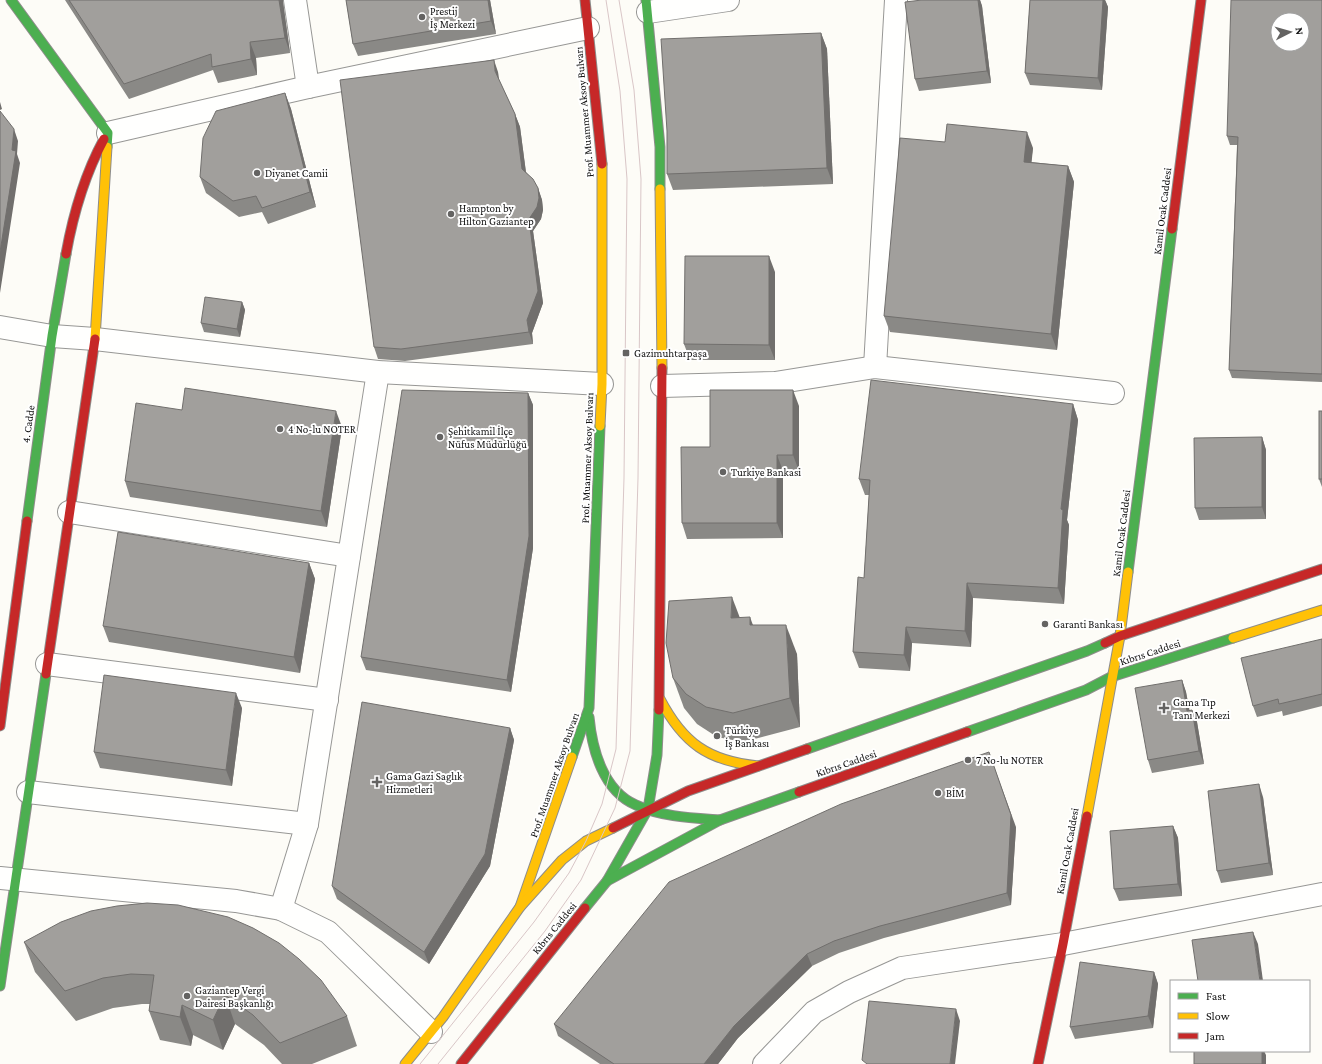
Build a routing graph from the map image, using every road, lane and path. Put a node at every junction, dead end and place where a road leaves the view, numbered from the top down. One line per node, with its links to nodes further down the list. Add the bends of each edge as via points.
1 (11, 0): 10 (main road)
2 (294, 0): 9 (street)
3 (585, 0): 8 (main road, Prof. Muammer Aksoy Bulvarı)
4 (728, 0): 7 (street)
5 (896, 0): 14 (street)
6 (1201, 0): 23 (main road, Kamil Ocak Caddesi)
7 (647, 6): 17 (main road, via 660,147)
8 (588, 28): 9 (street); 16 (main road, Prof. Muammer Aksoy Bulvarı, via 602,158)
9 (308, 87): 10 (street)
10 (108, 133): 12 (main road, 4. Cadde, via 91,163 70,236); 13 (main road)
11 (0, 327): 12 (street)
12 (52, 336): 13 (street); 29 (main road, 4. Cadde)
13 (95, 338): 15 (street); 19 (main road)
14 (874, 367): 17 (street, via 775,383); 18 (street)
15 (378, 372): 16 (street); 20 (street)
16 (602, 384): 28 (main road, Prof. Muammer Aksoy Bulvarı)
17 (662, 386): 26 (main road)
18 (1113, 394)
19 (69, 512): 20 (street); 24 (main road)
20 (349, 556): 27 (street)
21 (1322, 569): 23 (main road)
22 (1322, 610): 25 (main road, Kıbrıs Caddesi)
23 (1120, 636): 25 (main road, Kamil Ocak Caddesi); 30 (main road, via 1087,651)
24 (47, 664): 27 (street); 31 (main road)
25 (1111, 677): 33 (main road, Kıbrıs Caddesi, via 1086,690); 40 (main road, Kamil Ocak Caddesi)
26 (660, 698): 30 (main road, via 677,729 701,751 728,762); 32 (main road, via 657,755)
27 (327, 700): 34 (street)
28 (589, 708): 32 (main road, via 592,740 600,765 620,793 633,805); 38 (main road, Prof. Muammer Aksoy Bulvarı)
29 (0, 726)
30 (758, 766): 32 (main road, via 688,791)
31 (28, 792): 34 (street); 35 (main road)
32 (648, 809): 33 (main road, via 679,817); 36 (main road); 38 (main road, via 586,841 562,860)
33 (720, 820): 36 (main road, Kıbrıs Caddesi)
34 (307, 824): 39 (street)
35 (8, 879): 39 (street, via 236,902); 41 (main road)
36 (607, 881): 44 (main road, Kıbrıs Caddesi)
37 (1322, 894): 40 (street)
38 (520, 907): 42 (main road)
39 (281, 909): 42 (street, via 328,932)
40 (1063, 944): 45 (street, via 902,968 849,992 814,1012); 46 (main road, Kamil Ocak Caddesi)
41 (0, 986)
42 (431, 1032): 43 (main road)
43 (405, 1064)
44 (461, 1064)
45 (764, 1064)
46 (1038, 1064)

